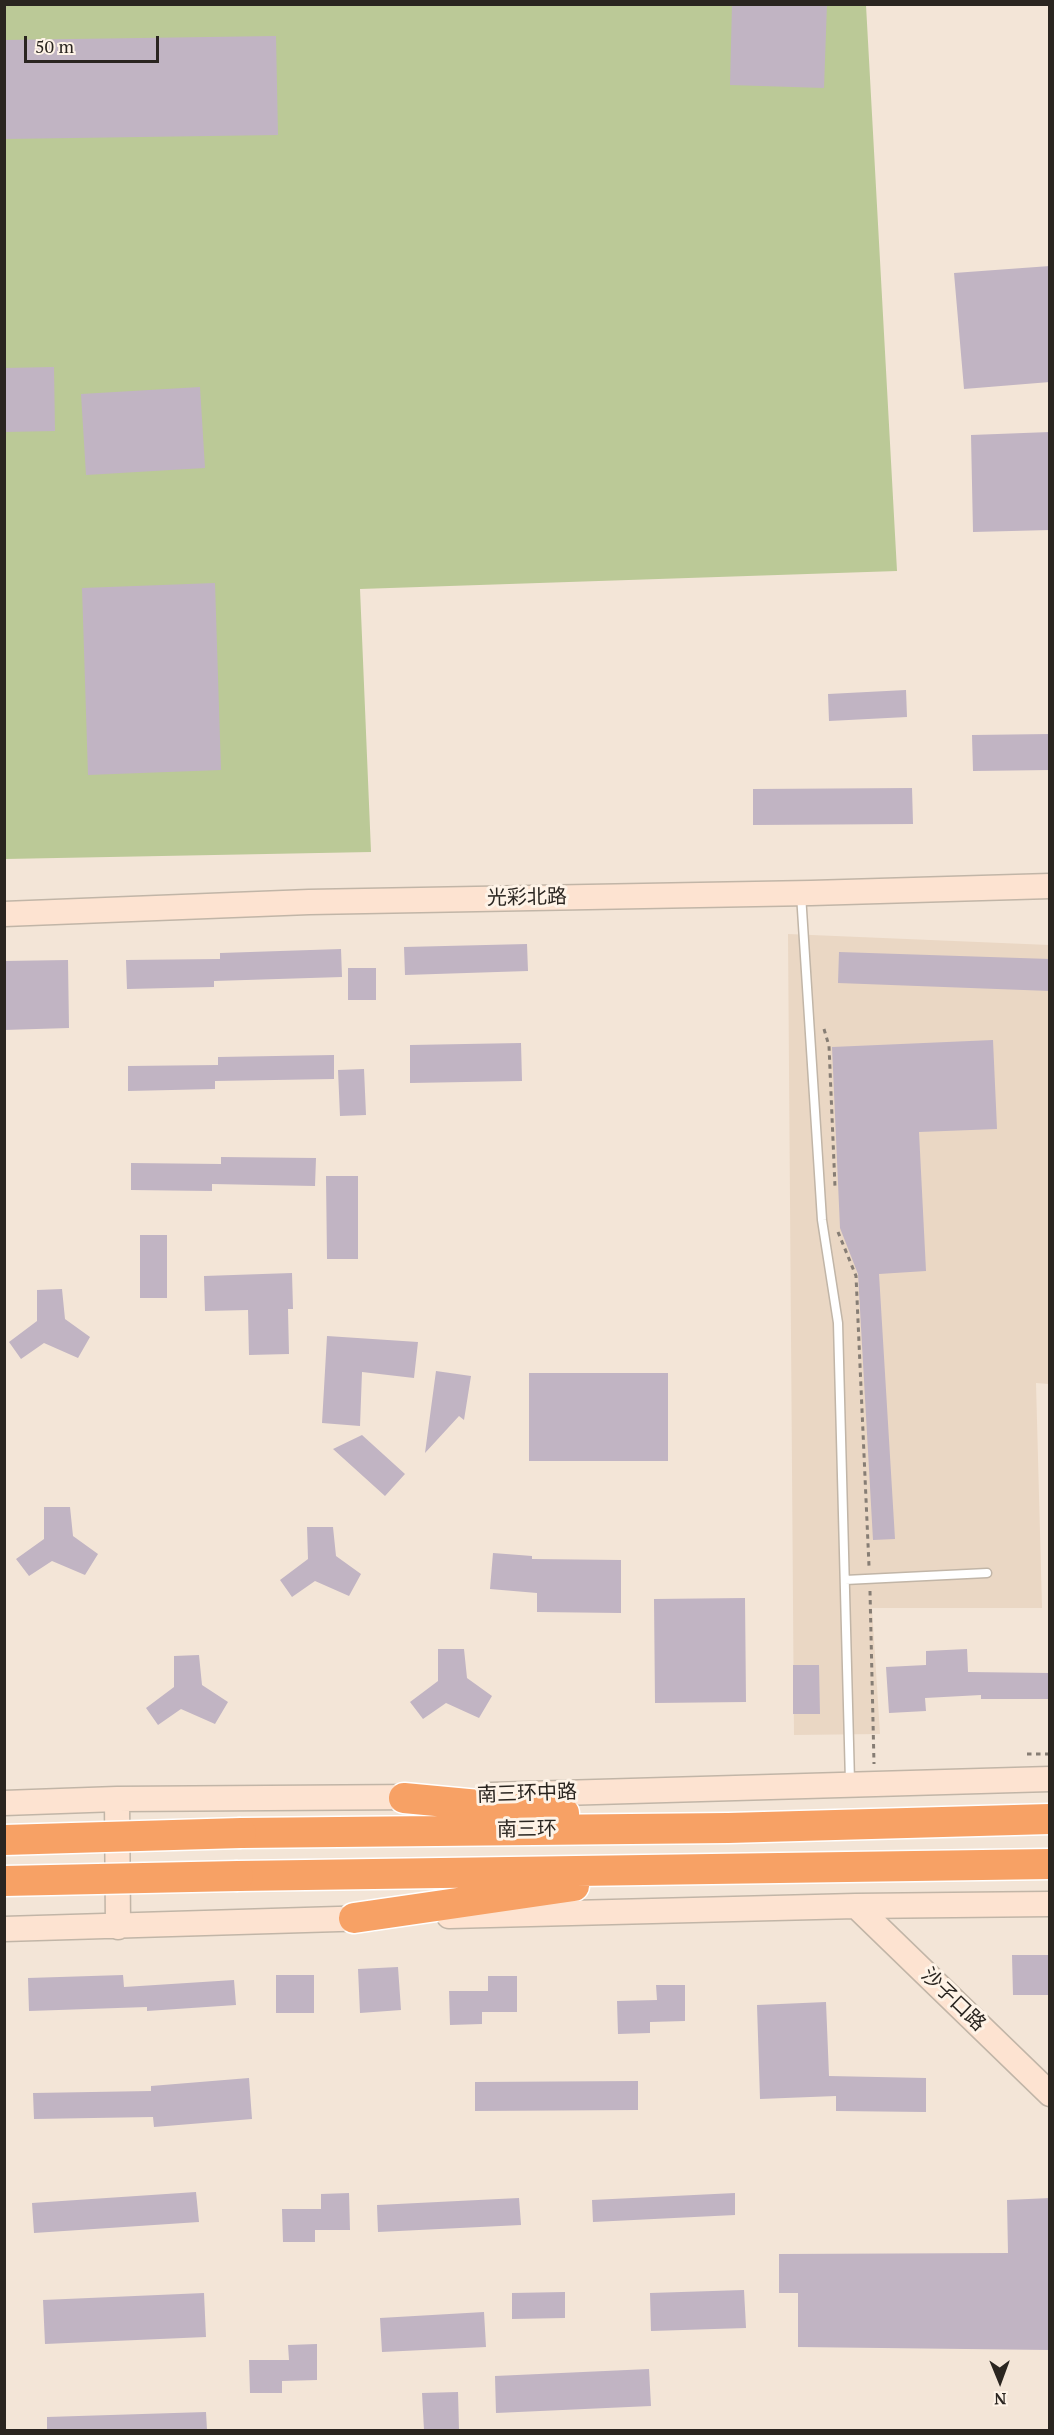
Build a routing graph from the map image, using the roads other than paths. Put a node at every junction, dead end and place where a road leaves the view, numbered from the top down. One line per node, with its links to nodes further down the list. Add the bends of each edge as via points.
1 (1050, 886): 2 (street, 光彩北路)
2 (801, 893): 3 (street, 光彩北路, via 309,902); 5 (lane, via 822,1220 838,1323)
3 (4, 914)
4 (987, 1573): 5 (lane)
5 (845, 1580): 7 (lane)
6 (1050, 1779): 7 (street, 南三环中路)
7 (850, 1783): 8 (street, 南三环中路)
8 (404, 1798): 9 (street, 南三环中路); 12 (highway)
9 (117, 1799): 10 (street, 南三环中路); 20 (street)
10 (4, 1803)
11 (1050, 1819): 12 (highway, 南三环)
12 (728, 1828): 13 (highway, 南三环, bridge, via 240,1833)
13 (4, 1840)
14 (1050, 1864): 15 (highway, 南三环)
15 (698, 1868): 16 (highway, 南三环, bridge); 19 (highway)
16 (4, 1881)
17 (1050, 1904): 18 (street)
18 (856, 1906): 19 (street); 22 (street, 沙子口路)
19 (354, 1918): 20 (street)
20 (118, 1927): 21 (street)
21 (4, 1929)
22 (1050, 2094)

